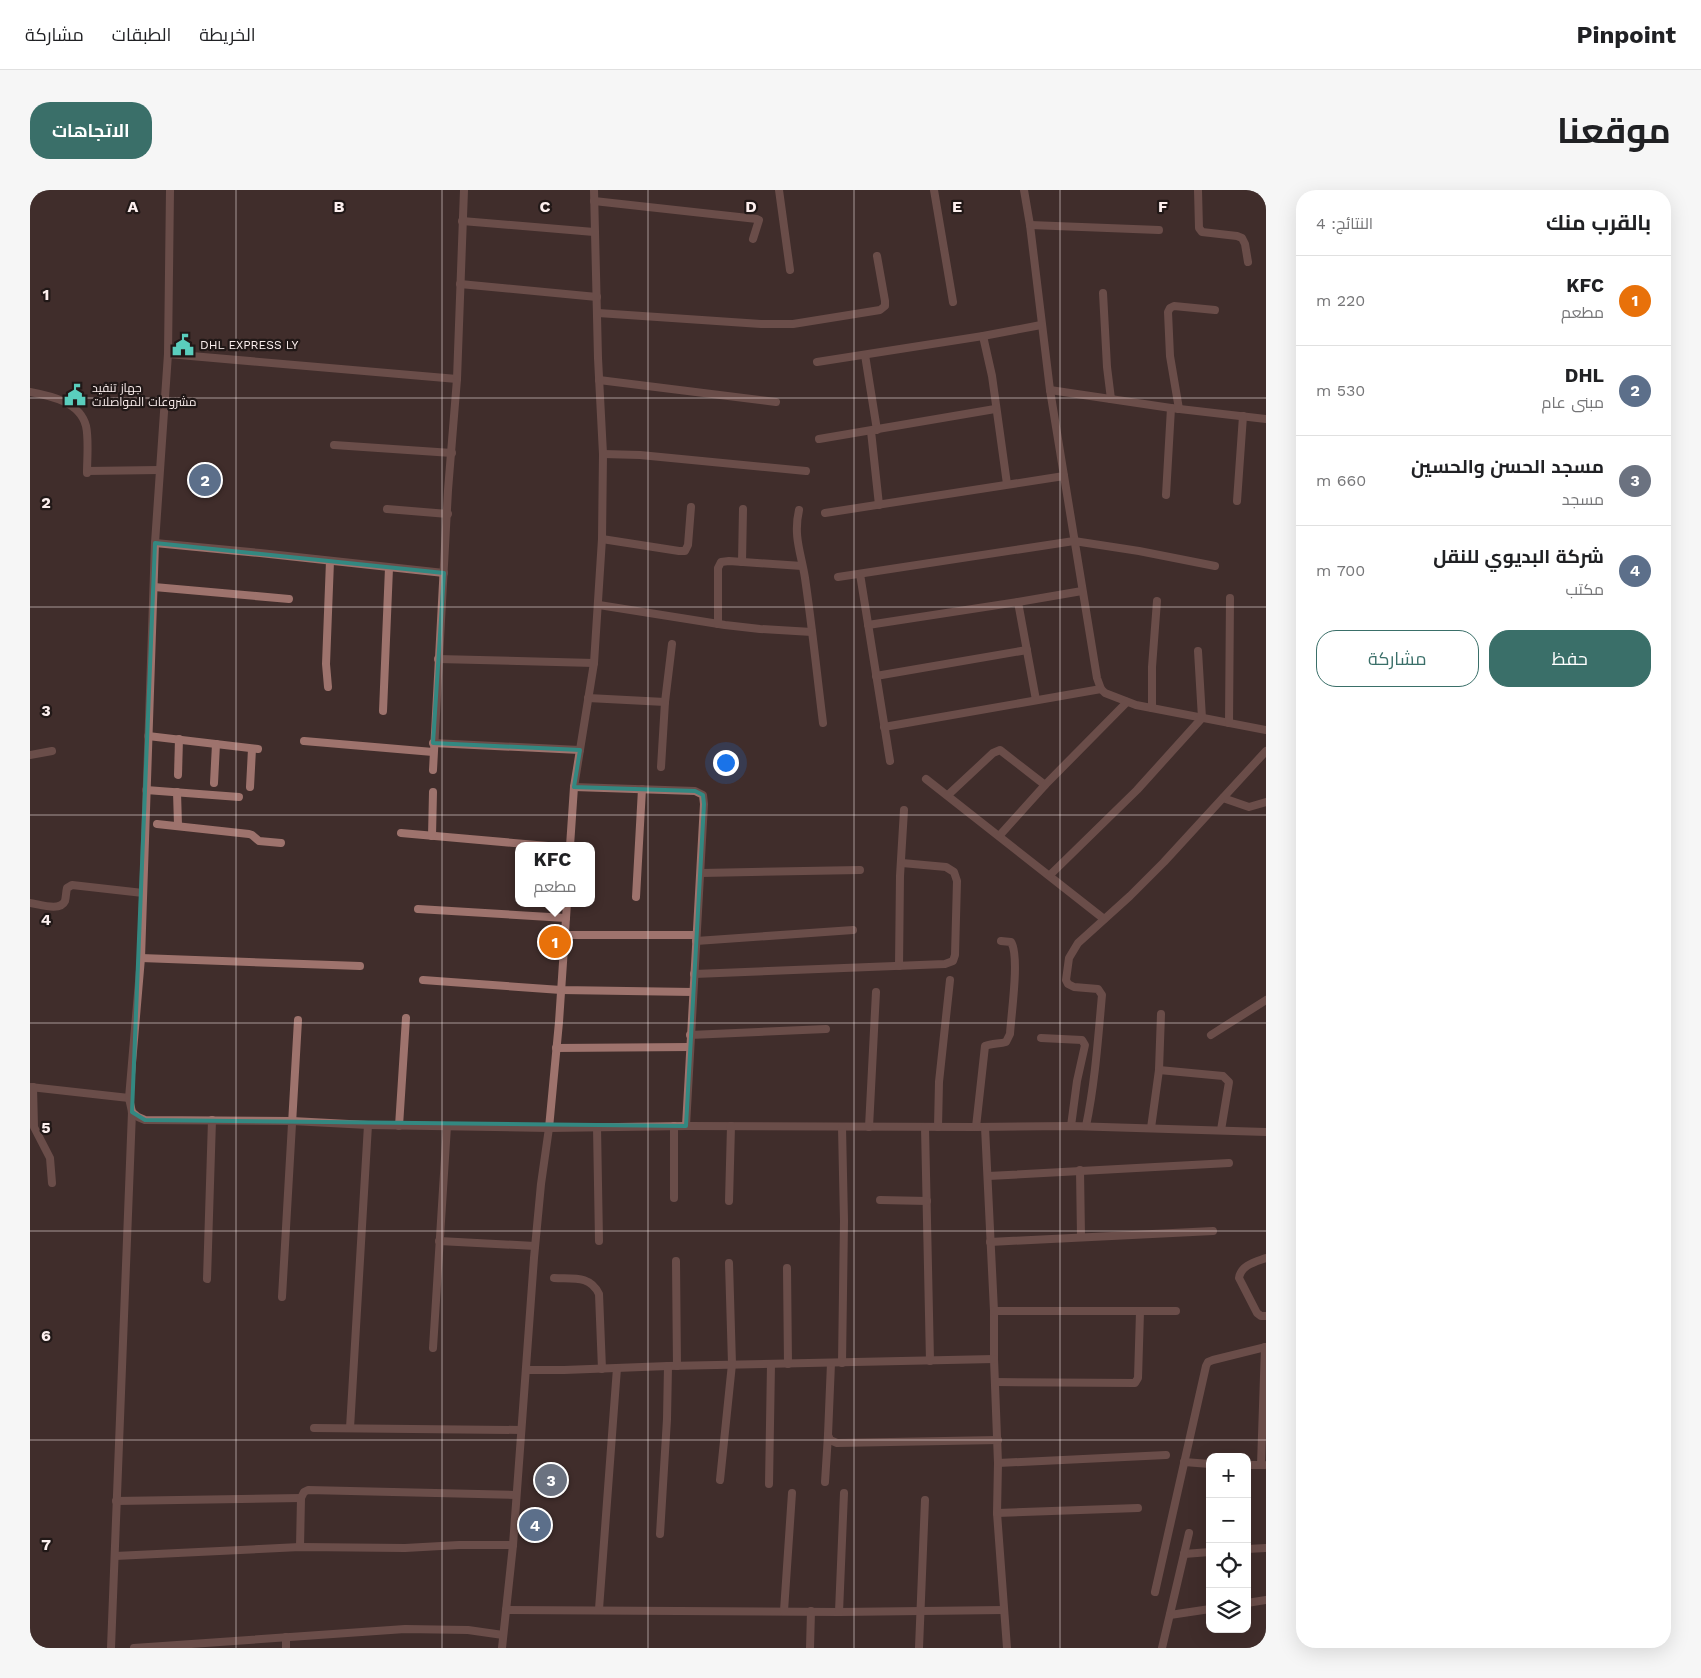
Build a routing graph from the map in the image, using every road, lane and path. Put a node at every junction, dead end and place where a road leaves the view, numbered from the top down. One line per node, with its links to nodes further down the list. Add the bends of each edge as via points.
1 (170, 190): 25 (street)
2 (464, 190): 9 (street)
3 (594, 190): 8 (street)
4 (779, 190): 16 (street)
5 (934, 190): 20 (street)
6 (1024, 190): 10 (street)
7 (1198, 190): 15 (street, via 1199,228 1202,232 1242,238)
8 (594, 201): 12 (street); 13 (street, via 757,219)
9 (462, 221): 12 (street); 17 (street)
10 (1030, 225): 11 (street); 23 (street)
11 (1159, 230)
12 (594, 232): 19 (street)
13 (753, 240)
14 (877, 256): 22 (street, via 885,301 880,310 793,324)
15 (1248, 262)
16 (790, 270)
17 (460, 284): 19 (street); 28 (street)
18 (1103, 294): 32 (street)
19 (597, 297): 22 (street)
20 (953, 302)
21 (1216, 310): 34 (street, via 1174,306 1168,312)
22 (598, 313): 29 (street)
23 (1042, 325): 24 (street); 30 (street)
24 (983, 336): 26 (street); 35 (street)
25 (168, 354): 28 (street); 43 (street)
26 (865, 355): 27 (street); 38 (street)
27 (817, 362)
28 (457, 379): 41 (street)
29 (599, 380): 33 (street); 42 (street)
30 (1050, 390): 32 (street); 45 (street)
31 (30, 392): 43 (street, via 59,399 83,418 87,428 87,472)
32 (1111, 399): 34 (street)
33 (776, 402)
34 (1175, 408): 36 (street); 47 (street)
35 (995, 409): 38 (street); 46 (street)
36 (1243, 416): 37 (street); 48 (street)
37 (1266, 419)
38 (874, 430): 39 (street); 49 (street)
39 (819, 439)
40 (334, 446): 41 (street)
41 (452, 453): 54 (street)
42 (603, 454): 44 (street); 56 (street)
43 (159, 470): 58 (street)
44 (806, 471)
45 (1064, 476): 46 (street); 57 (street)
46 (1007, 484): 49 (street)
47 (1166, 495)
48 (1237, 501)
49 (879, 505): 55 (street)
50 (691, 507): 56 (street, via 685,551)
51 (743, 509): 60 (street)
52 (387, 510): 54 (street)
53 (799, 510): 61 (street, via 796,538)
54 (448, 514): 64 (street)
55 (825, 514)
56 (602, 539): 73 (street)
57 (1074, 542): 62 (street); 65 (street); 68 (street)
58 (155, 543): 59 (street); 67 (street)
59 (330, 561): 63 (street); 83 (street)
60 (742, 562): 61 (street); 74 (street, via 720,562)
61 (802, 566): 76 (street)
62 (1215, 566)
63 (388, 568): 64 (street); 90 (street)
64 (444, 573): 80 (street)
65 (860, 574): 66 (street); 75 (street)
66 (838, 577)
67 (154, 587): 70 (street); 96 (street)
68 (1082, 591): 72 (street); 84 (street)
69 (1230, 598): 92 (street)
70 (288, 599)
71 (1157, 601): 89 (street)
72 (1018, 602): 75 (street); 78 (street)
73 (598, 605): 74 (street); 81 (street)
74 (718, 624): 76 (street)
75 (868, 625): 82 (street)
76 (812, 632): 93 (street)
77 (672, 644): 87 (street)
78 (1027, 650): 82 (street); 86 (street)
79 (1198, 652): 91 (street)
80 (438, 660): 81 (street); 100 (street)
81 (594, 664): 85 (street)
82 (876, 676): 94 (street)
83 (328, 687)
84 (1101, 689): 86 (street); 88 (street)
85 (588, 698): 87 (street); 101 (street)
86 (1036, 700): 94 (street)
87 (665, 702): 106 (street)
88 (1127, 702): 89 (street); 111 (street)
89 (1152, 708): 91 (street)
90 (383, 711)
91 (1202, 718): 92 (street); 134 (street, via 1137,790)
92 (1229, 723): 95 (street)
93 (823, 724)
94 (884, 727): 105 (street)
95 (1266, 730)
96 (148, 736): 97 (street); 115 (street)
97 (179, 739): 99 (street); 108 (street)
98 (304, 741): 100 (street)
99 (216, 744): 110 (street); 112 (street, via 255,749)
100 (433, 748): 101 (street); 107 (street)
101 (580, 750): 113 (street)
102 (52, 751): 104 (street)
103 (1266, 751): 120 (street)
104 (30, 755)
105 (890, 761)
106 (661, 767)
107 (433, 770)
108 (178, 776)
109 (926, 779): 118 (street)
110 (214, 783)
111 (1045, 785): 118 (street, via 1000,750); 126 (street)
112 (250, 787)
113 (574, 787): 114 (street); 128 (street)
114 (642, 789): 133 (street, via 695,791 703,795); 136 (street)
115 (146, 790): 116 (street); 135 (street)
116 (177, 792): 119 (street); 124 (street)
117 (433, 792): 127 (street)
118 (948, 795): 126 (street)
119 (239, 797)
120 (1223, 798): 121 (street, via 1249,807); 141 (street, via 1164,862)
121 (1266, 802)
122 (904, 810): 131 (street)
123 (157, 824): 124 (street)
124 (178, 825): 129 (street, via 249,834 259,842)
125 (401, 833): 127 (street)
126 (1000, 835): 134 (street)
127 (432, 836): 130 (street)
128 (570, 842)
129 (281, 843)
130 (515, 843)
131 (902, 863): 148 (street); 148 (street, via 946,867 954,872 957,881 956,937 953,961)
132 (860, 870): 133 (street)
133 (701, 874): 144 (street)
134 (1050, 875): 141 (street)
135 (143, 893): 137 (street, via 72,885 67,888 62,905); 146 (street)
136 (636, 897)
137 (30, 903)
138 (567, 907): 140 (street)
139 (418, 909): 140 (street)
140 (566, 918): 143 (street)
141 (1104, 919): 178 (street, via 1078,943 1069,958 1066,980 1074,987 1098,989 1102,995 1100,1033)
142 (853, 930): 144 (street)
143 (564, 935): 144 (street); 152 (street)
144 (696, 938): 149 (street)
145 (1001, 941): 186 (street, via 1010,942 1014,947 1010,1034 1006,1042 985,1046)
146 (140, 958): 147 (street); 167 (street)
147 (360, 966)
148 (899, 966): 149 (street)
149 (694, 974): 153 (street)
150 (424, 980): 152 (street)
151 (950, 980): 185 (street, via 939,1074)
152 (561, 990): 153 (street); 164 (street)
153 (693, 992): 160 (street)
154 (876, 992): 181 (street)
155 (1265, 1004): 161 (street)
156 (1161, 1014): 165 (street)
157 (406, 1018): 172 (street)
158 (298, 1020): 170 (street)
159 (826, 1029): 160 (street)
160 (690, 1035): 163 (street)
161 (1211, 1035)
162 (1041, 1038): 177 (street, via 1076,1038 1085,1045)
163 (690, 1047): 164 (street); 175 (street)
164 (556, 1048): 184 (street)
165 (1159, 1070): 187 (street); 188 (street, via 1223,1076 1229,1082)
166 (32, 1087): 167 (street); 193 (street, via 34,1127 50,1158)
167 (129, 1098): 168 (street)
168 (132, 1112): 169 (street, via 145,1120); 249 (street)
169 (212, 1120): 170 (street); 209 (street)
170 (292, 1121): 171 (street); 210 (street)
171 (368, 1125): 172 (street); 231 (street)
172 (399, 1126): 173 (street)
173 (447, 1126): 184 (street); 200 (street)
174 (674, 1126): 175 (street); 179 (street); 194 (street)
175 (686, 1126): 176 (street)
176 (731, 1126): 180 (street); 197 (street)
177 (1071, 1126): 178 (street); 183 (street)
178 (1086, 1126): 187 (street)
179 (597, 1127): 184 (street); 201 (street)
180 (842, 1127): 181 (street); 220 (street)
181 (869, 1127): 182 (street)
182 (925, 1127): 185 (street); 196 (street)
183 (985, 1127): 186 (street); 192 (street)
184 (549, 1128): 203 (street)
185 (938, 1128): 186 (street)
186 (976, 1128)
187 (1151, 1128): 188 (street)
188 (1222, 1130): 189 (street)
189 (1266, 1132)
190 (1228, 1163): 191 (street)
191 (1080, 1170): 192 (street); 199 (street)
192 (988, 1176): 202 (street)
193 (52, 1183)
194 (674, 1198)
195 (880, 1200): 196 (street)
196 (927, 1201): 218 (street)
197 (729, 1202)
198 (1213, 1231): 199 (street)
199 (1081, 1237): 202 (street)
200 (439, 1241): 203 (street); 216 (street)
201 (599, 1241)
202 (990, 1242): 211 (street)
203 (535, 1246): 228 (street)
204 (1266, 1258): 214 (street, via 1240,1271 1239,1278 1257,1313)
205 (676, 1260): 225 (street)
206 (729, 1263): 221 (street)
207 (787, 1268): 223 (street)
208 (554, 1278): 226 (street, via 587,1280 599,1294)
209 (207, 1280)
210 (282, 1297)
211 (994, 1311): 213 (street); 217 (street)
212 (1176, 1311): 213 (street)
213 (1140, 1312): 229 (street, via 1138,1378 1135,1383)
214 (1266, 1316)
215 (1265, 1347): 236 (street, via 1208,1362); 240 (street)
216 (433, 1348)
217 (994, 1359): 218 (street); 229 (street)
218 (930, 1361): 220 (street)
219 (831, 1363): 220 (street); 223 (street); 233 (street)
220 (842, 1363)
221 (732, 1364): 222 (street); 225 (street); 241 (street)
222 (771, 1364): 223 (street); 243 (street)
223 (788, 1364)
224 (668, 1366): 225 (street); 227 (street); 252 (street)
225 (678, 1366)
226 (602, 1368): 227 (street); 228 (street)
227 (618, 1368): 264 (street)
228 (526, 1370): 232 (street)
229 (995, 1382): 234 (street)
230 (314, 1428): 231 (street)
231 (350, 1428): 232 (street)
232 (521, 1430): 246 (street)
233 (828, 1435): 234 (street, via 837,1443); 242 (street)
234 (998, 1440): 237 (street)
235 (1166, 1456): 237 (street)
236 (1184, 1462): 238 (street); 261 (street)
237 (998, 1463): 251 (street)
238 (1206, 1464)
239 (1251, 1464): 240 (street)
240 (1264, 1465)
241 (720, 1480)
242 (825, 1482)
243 (769, 1484)
244 (792, 1493): 269 (street)
245 (844, 1493): 271 (street)
246 (516, 1495): 247 (street, via 308,1490); 254 (street)
247 (301, 1498): 249 (street); 255 (street)
248 (925, 1500): 266 (street)
249 (116, 1501): 260 (street)
250 (1138, 1508): 251 (street)
251 (997, 1513): 267 (street)
252 (660, 1534)
253 (1189, 1534): 259 (street)
254 (513, 1545): 255 (street); 265 (street)
255 (300, 1547): 260 (street)
256 (1266, 1548): 257 (street)
257 (1251, 1549)
258 (1206, 1552): 259 (street)
259 (1184, 1554): 272 (street)
260 (115, 1556): 275 (street)
261 (1155, 1592)
262 (1266, 1600): 263 (street)
263 (1251, 1602)
264 (599, 1609): 265 (street); 269 (street)
265 (506, 1610): 273 (street)
266 (921, 1610): 267 (street); 271 (street); 280 (street)
267 (1004, 1610): 281 (street)
268 (1206, 1610): 272 (street)
269 (784, 1611): 270 (street)
270 (811, 1611): 271 (street); 279 (street)
271 (839, 1612)
272 (1170, 1615): 282 (street)
273 (503, 1635): 274 (street, via 468,1630 405,1629); 278 (street)
274 (286, 1636): 276 (street); 277 (street)
275 (111, 1648)
276 (134, 1648)
277 (286, 1648)
278 (502, 1648)
279 (810, 1648)
280 (919, 1648)
281 (1007, 1648)
282 (1162, 1648)

